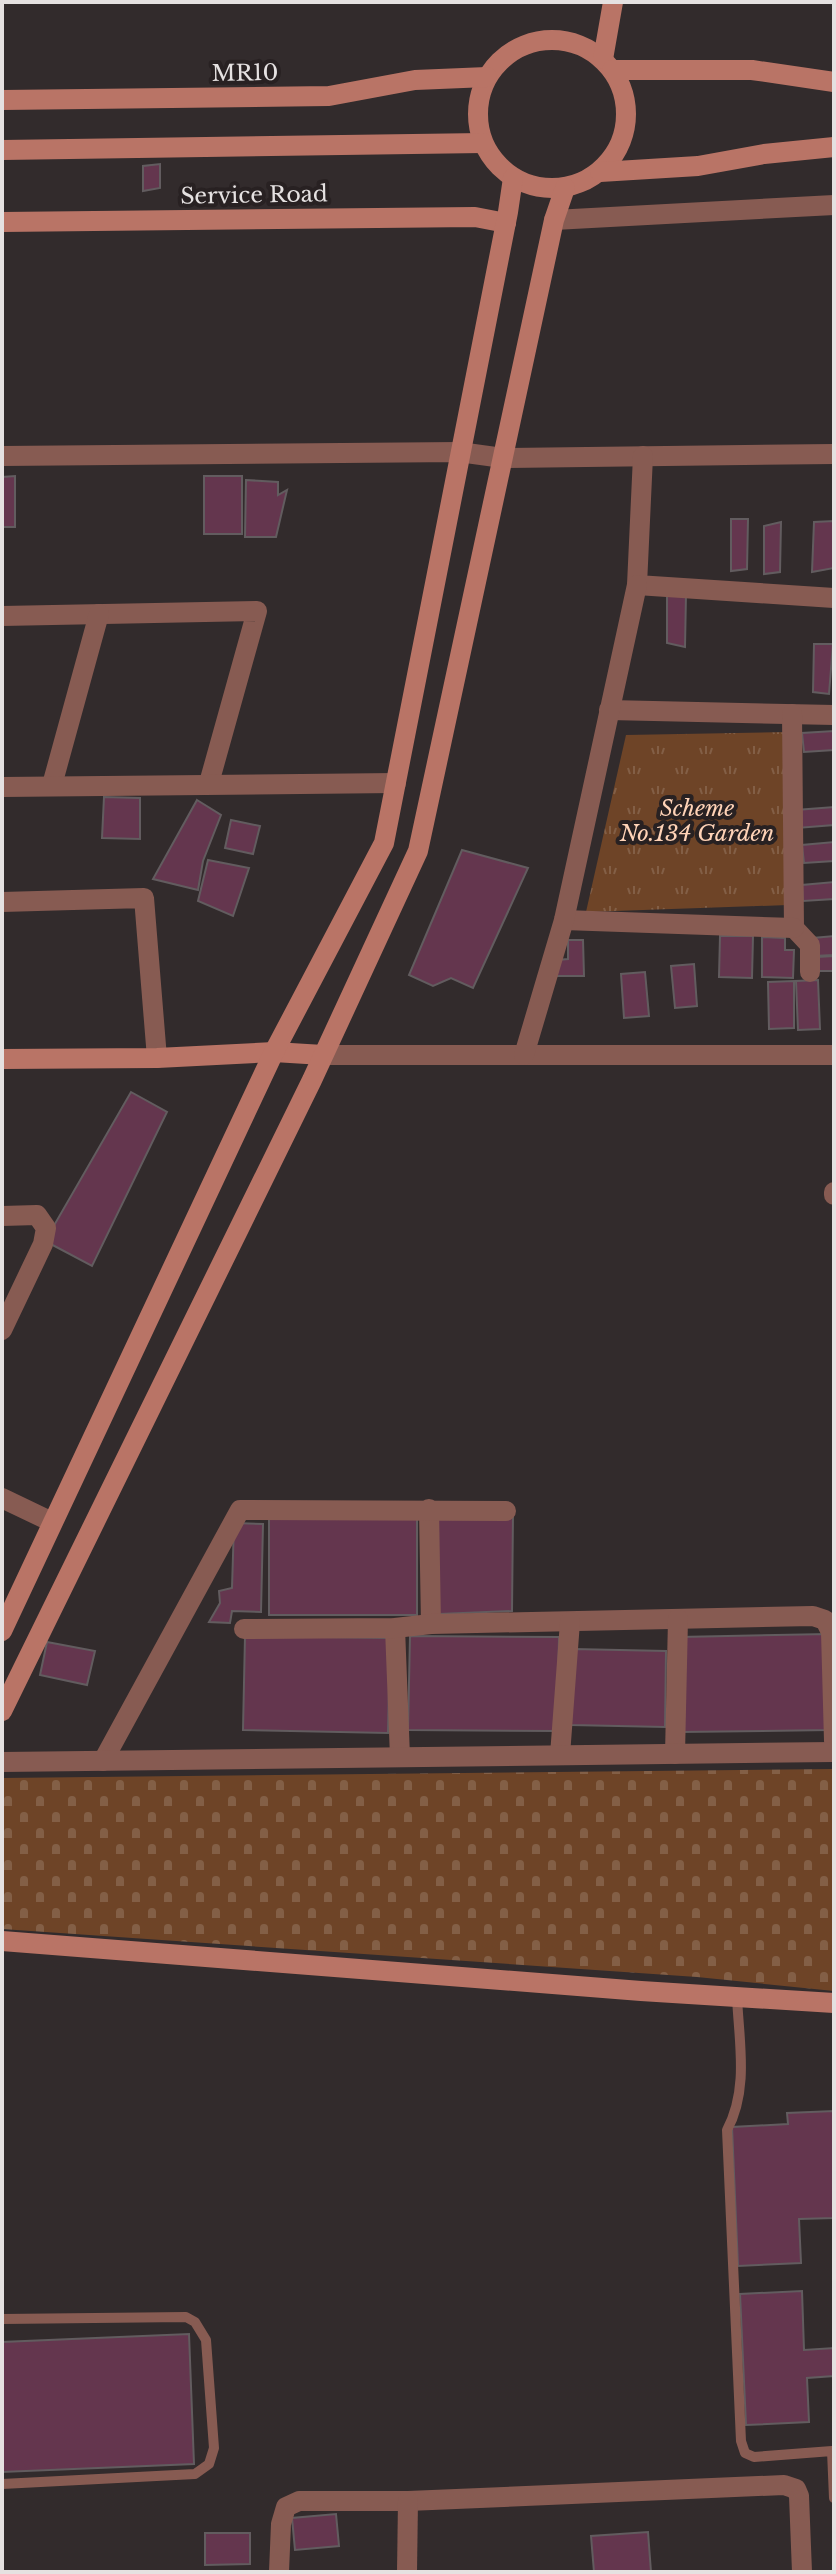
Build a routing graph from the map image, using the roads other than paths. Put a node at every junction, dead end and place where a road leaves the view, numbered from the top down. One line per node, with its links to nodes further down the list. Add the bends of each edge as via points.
1 (613, 2): 2 (street)
2 (608, 64): 3 (street, via 570,42 546,40 503,58); 4 (street, via 752,70); 9 (street, via 625,95 627,123 618,150)
3 (487, 77): 5 (street, MR10 / MR10, via 415,80 329,96); 6 (street, via 478,110)
4 (834, 82)
5 (2, 100)
6 (483, 143): 8 (street); 10 (street)
7 (834, 147): 9 (street, via 698,166)
8 (2, 150)
9 (600, 172): 11 (street)
10 (513, 178): 11 (street, via 547,189); 15 (street)
11 (565, 188): 13 (street)
12 (834, 205): 13 (street)
13 (554, 220): 20 (street)
14 (2, 222): 15 (street, Service Road, via 475,217)
15 (506, 223): 16 (street)
16 (459, 452): 18 (street); 20 (street); 29 (street)
17 (834, 454): 19 (street)
18 (2, 456)
19 (643, 456): 20 (street); 21 (street)
20 (503, 458): 37 (street, via 418,851)
21 (637, 585): 22 (street); 25 (street)
22 (834, 598)
23 (99, 614): 24 (street); 28 (street, via 257,611); 30 (street)
24 (2, 616)
25 (609, 710): 26 (street); 33 (street)
26 (792, 714): 27 (street); 34 (street)
27 (834, 715)
28 (209, 783): 29 (street); 30 (street)
29 (396, 783): 36 (street, via 384,843)
30 (52, 785): 31 (street)
31 (2, 787)
32 (2, 902): 40 (street, via 144,898)
33 (564, 920): 34 (street); 38 (street)
34 (794, 928): 35 (street, via 810,945)
35 (810, 972)
36 (274, 1052): 37 (street); 40 (street); 47 (street)
37 (323, 1055): 38 (street); 54 (street)
38 (524, 1055): 39 (street)
39 (834, 1055)
40 (157, 1058): 41 (street)
41 (2, 1059)
42 (2, 1216): 43 (street, via 37,1215 46,1228)
43 (2, 1330)
44 (2, 1498): 47 (street)
45 (429, 1509): 46 (street); 50 (street); 60 (street, via 240,1510)
46 (506, 1511)
47 (52, 1522): 53 (street)
48 (678, 1619): 49 (street); 55 (street, via 825,1620 831,1632); 57 (street)
49 (570, 1622): 50 (street); 58 (street)
50 (431, 1624): 51 (street)
51 (395, 1628): 52 (street); 59 (street)
52 (244, 1629)
53 (2, 1631)
54 (2, 1711)
55 (834, 1741)
56 (834, 1752): 57 (street)
57 (675, 1754): 58 (street)
58 (560, 1755): 59 (street)
59 (400, 1757): 60 (street)
60 (103, 1761): 61 (street)
61 (2, 1762)
62 (2, 1941): 63 (street)
63 (737, 1997): 64 (street); 67 (lane, via 742,2085 727,2130 741,2441 745,2453 754,2457 832,2451)
64 (834, 2003)
65 (2, 2319): 66 (lane, via 186,2317 195,2322 206,2340 214,2448 209,2464 195,2474)
66 (2, 2484)
67 (834, 2498)
68 (408, 2501): 69 (street, via 299,2501 286,2507); 70 (street); 71 (street, via 784,2485 799,2496)
69 (279, 2572)
70 (407, 2572)
71 (802, 2572)

